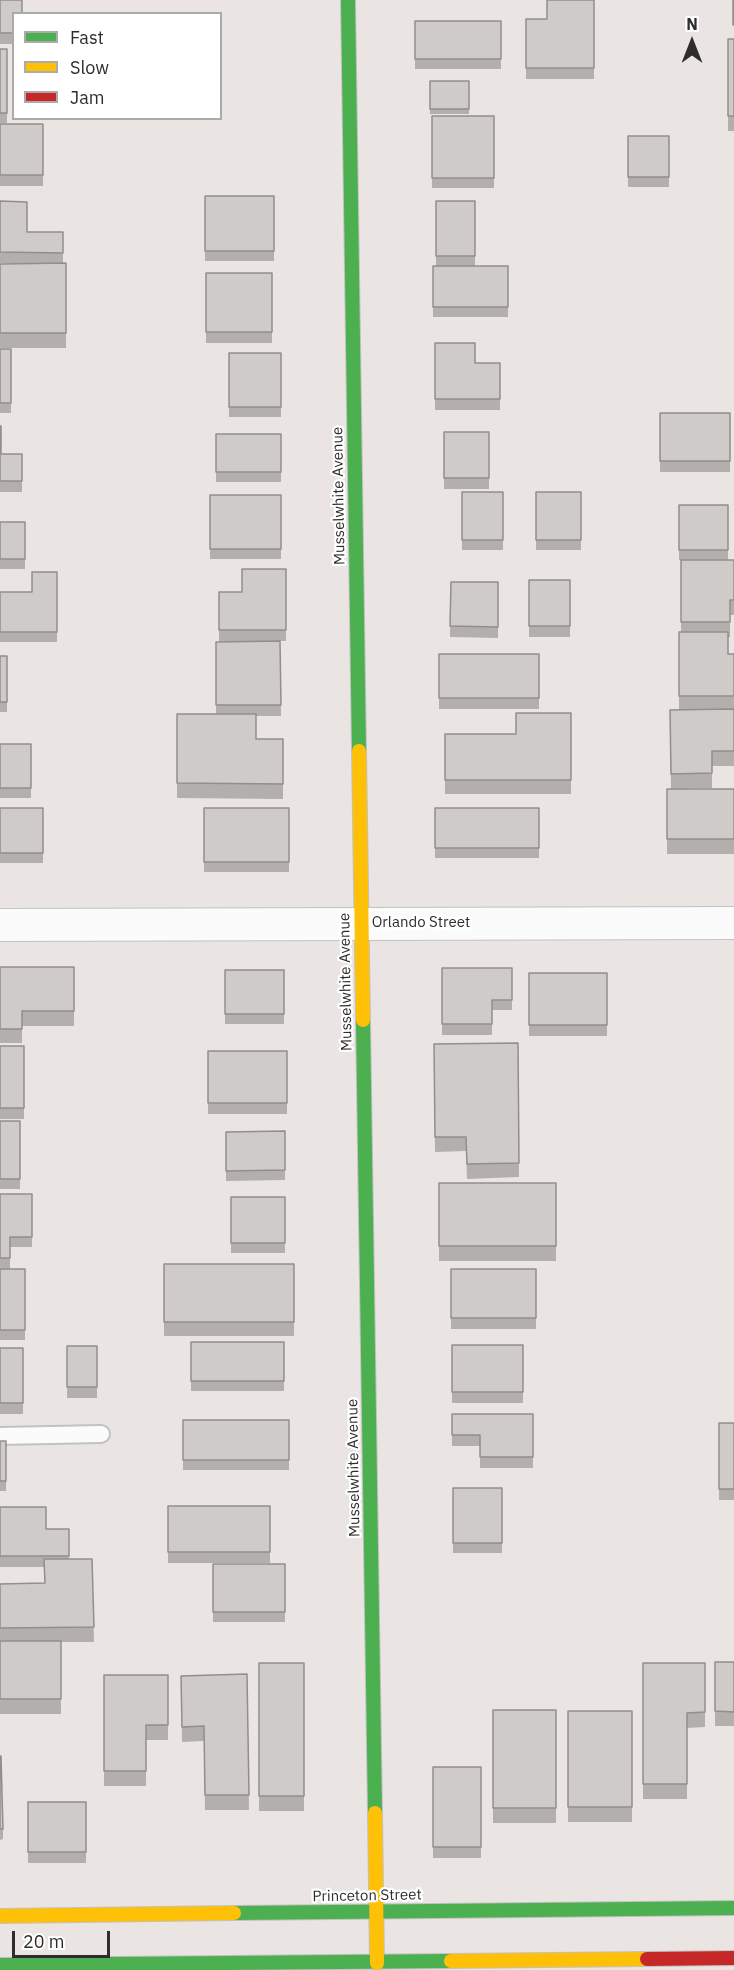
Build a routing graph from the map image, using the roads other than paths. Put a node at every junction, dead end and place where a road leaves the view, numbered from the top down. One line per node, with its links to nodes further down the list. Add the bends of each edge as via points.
1 (348, 0): 3 (street, Musselwhite Avenue)
2 (734, 923): 3 (street, Orlando Street)
3 (361, 924): 4 (street, Orlando Street); 8 (street, Musselwhite Avenue)
4 (0, 925)
5 (101, 1434): 6 (lane)
6 (0, 1436)
7 (734, 1908): 8 (street, Princeton Street)
8 (377, 1913): 9 (street, Princeton Street); 11 (street, Musselwhite Avenue)
9 (0, 1916)
10 (734, 1958): 11 (street)
11 (377, 1963): 12 (street)
12 (0, 1965)

